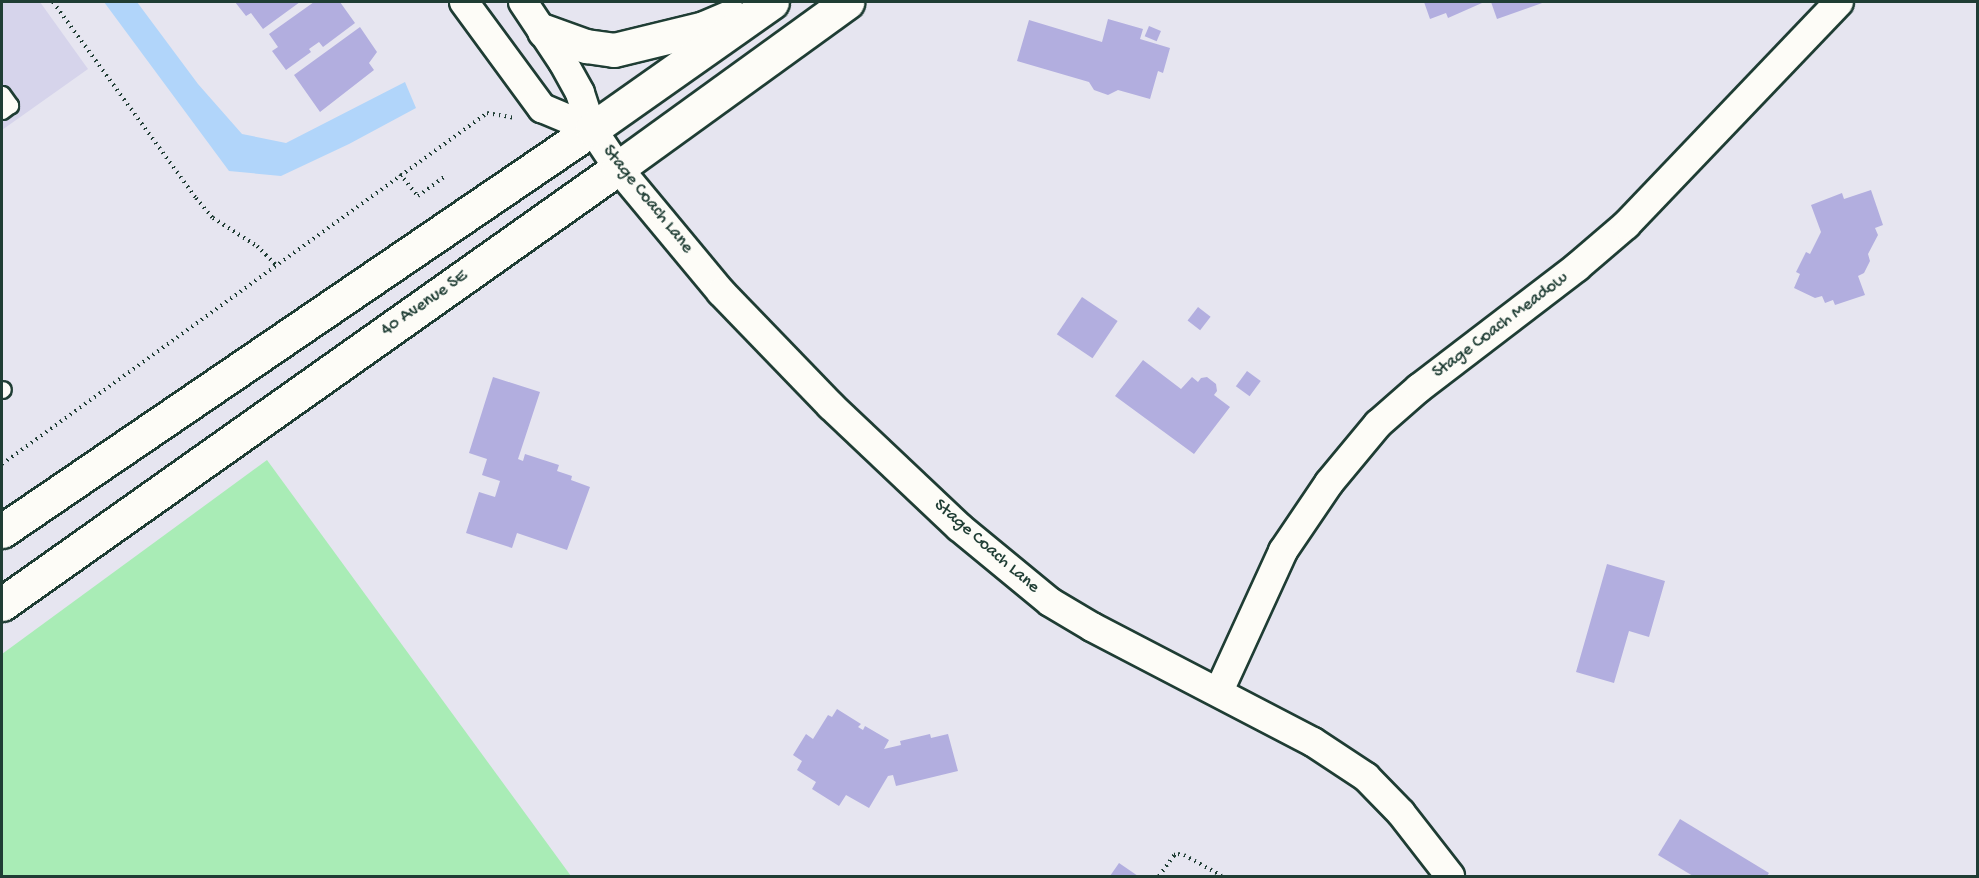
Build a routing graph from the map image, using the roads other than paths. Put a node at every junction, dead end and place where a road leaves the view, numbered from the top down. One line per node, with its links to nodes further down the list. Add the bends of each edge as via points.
1 (464, 2): 10 (street, via 542,108)
2 (523, 2): 7 (street, Stage Coach Lane)
3 (767, 2): 7 (street, via 704,28 614,50 586,46)
4 (772, 2): 10 (street)
5 (847, 2): 11 (street, 40 Avenue SE)
6 (1839, 2): 14 (street, Stage Coach Meadow, via 1626,225 1378,424 1329,483 1283,551)
7 (544, 31): 10 (street, Stage Coach Lane, via 580,93)
8 (2, 94): 9 (lane, via 10,105)
9 (2, 111)
10 (592, 129): 11 (street, Stage Coach Lane); 12 (street)
11 (618, 168): 13 (street, 40 Avenue SE); 14 (street, Stage Coach Lane, via 721,292 831,406 959,526 1050,602)
12 (2, 531)
13 (2, 604)
14 (1219, 691): 15 (street, Stage Coach Lane, via 1313,742 1366,777 1401,813)
15 (1450, 876)

